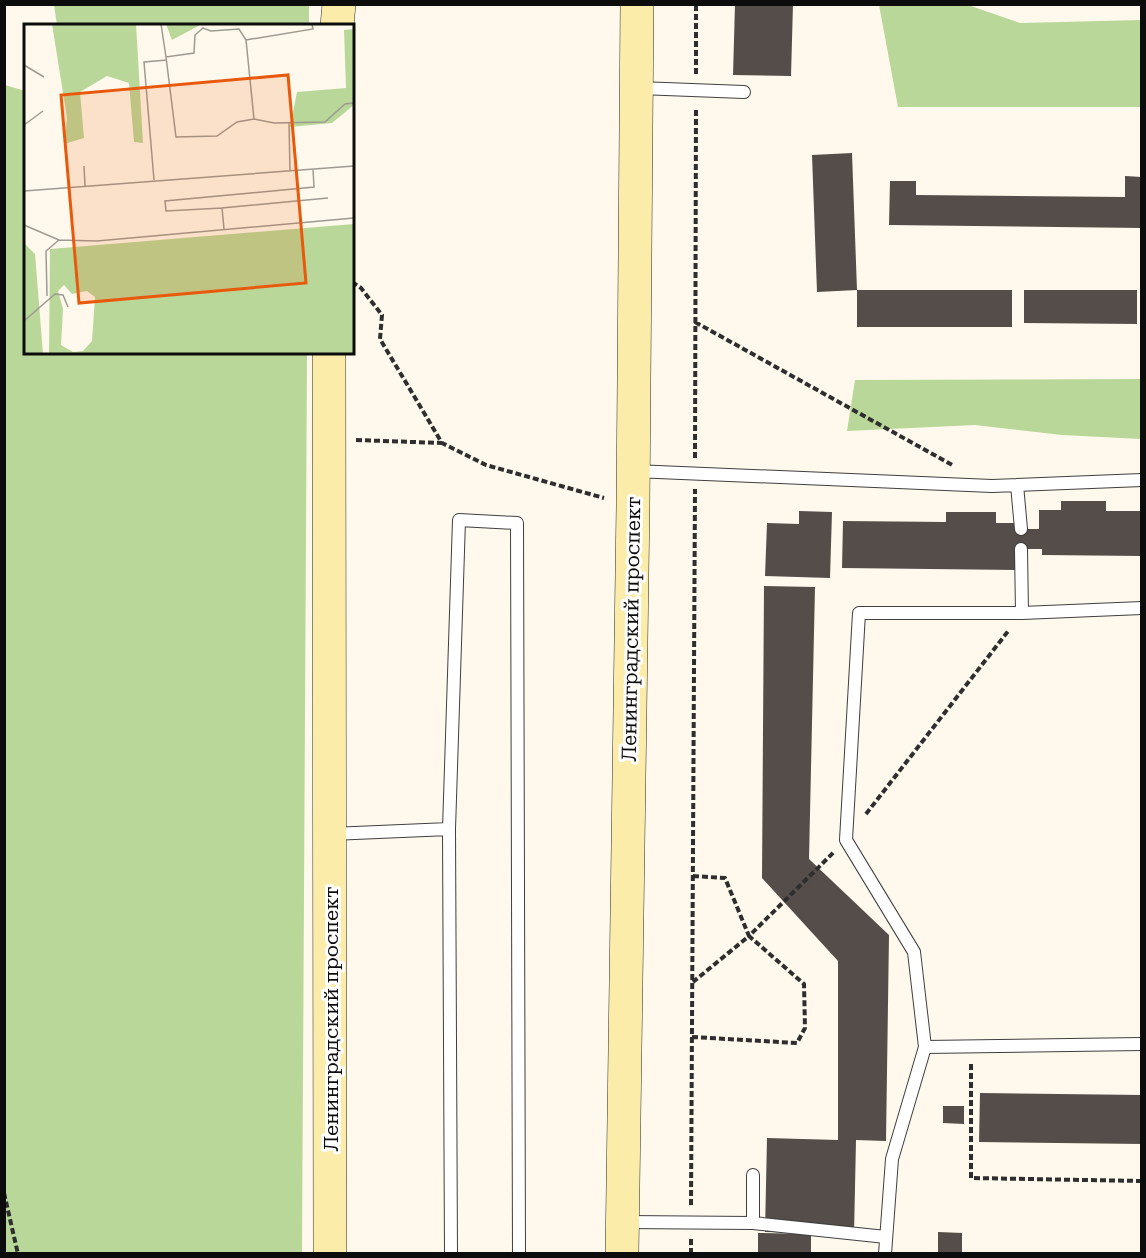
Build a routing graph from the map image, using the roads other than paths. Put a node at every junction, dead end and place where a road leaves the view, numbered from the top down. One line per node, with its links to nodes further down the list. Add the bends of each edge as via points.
1 (339, 4): 3 (main road)
2 (638, 4): 4 (main road, Ленинградский проспект)
3 (337, 24)
4 (638, 88): 5 (lane); 7 (main road, Ленинградский проспект)
5 (744, 92)
6 (329, 354): 15 (main road, Ленинградский проспект)
7 (634, 471): 9 (lane); 19 (main road, Ленинградский проспект)
8 (1142, 480): 9 (lane)
9 (1017, 485): 10 (lane)
10 (1022, 529)
11 (1021, 549): 13 (lane)
12 (1142, 608): 13 (lane)
13 (1022, 613): 17 (lane, via 860,613 846,840 914,952)
14 (449, 829): 15 (lane); 23 (lane); 24 (lane, via 459,520 517,523)
15 (331, 834): 22 (main road, Ленинградский проспект)
16 (1142, 1044): 17 (lane)
17 (925, 1047): 21 (lane, via 892,1159)
18 (753, 1175): 20 (lane)
19 (622, 1222): 20 (lane); 25 (main road, Ленинградский проспект)
20 (753, 1223): 21 (lane)
21 (886, 1237): 26 (lane)
22 (330, 1254)
23 (451, 1254)
24 (519, 1254)
25 (622, 1254)
26 (885, 1254)

